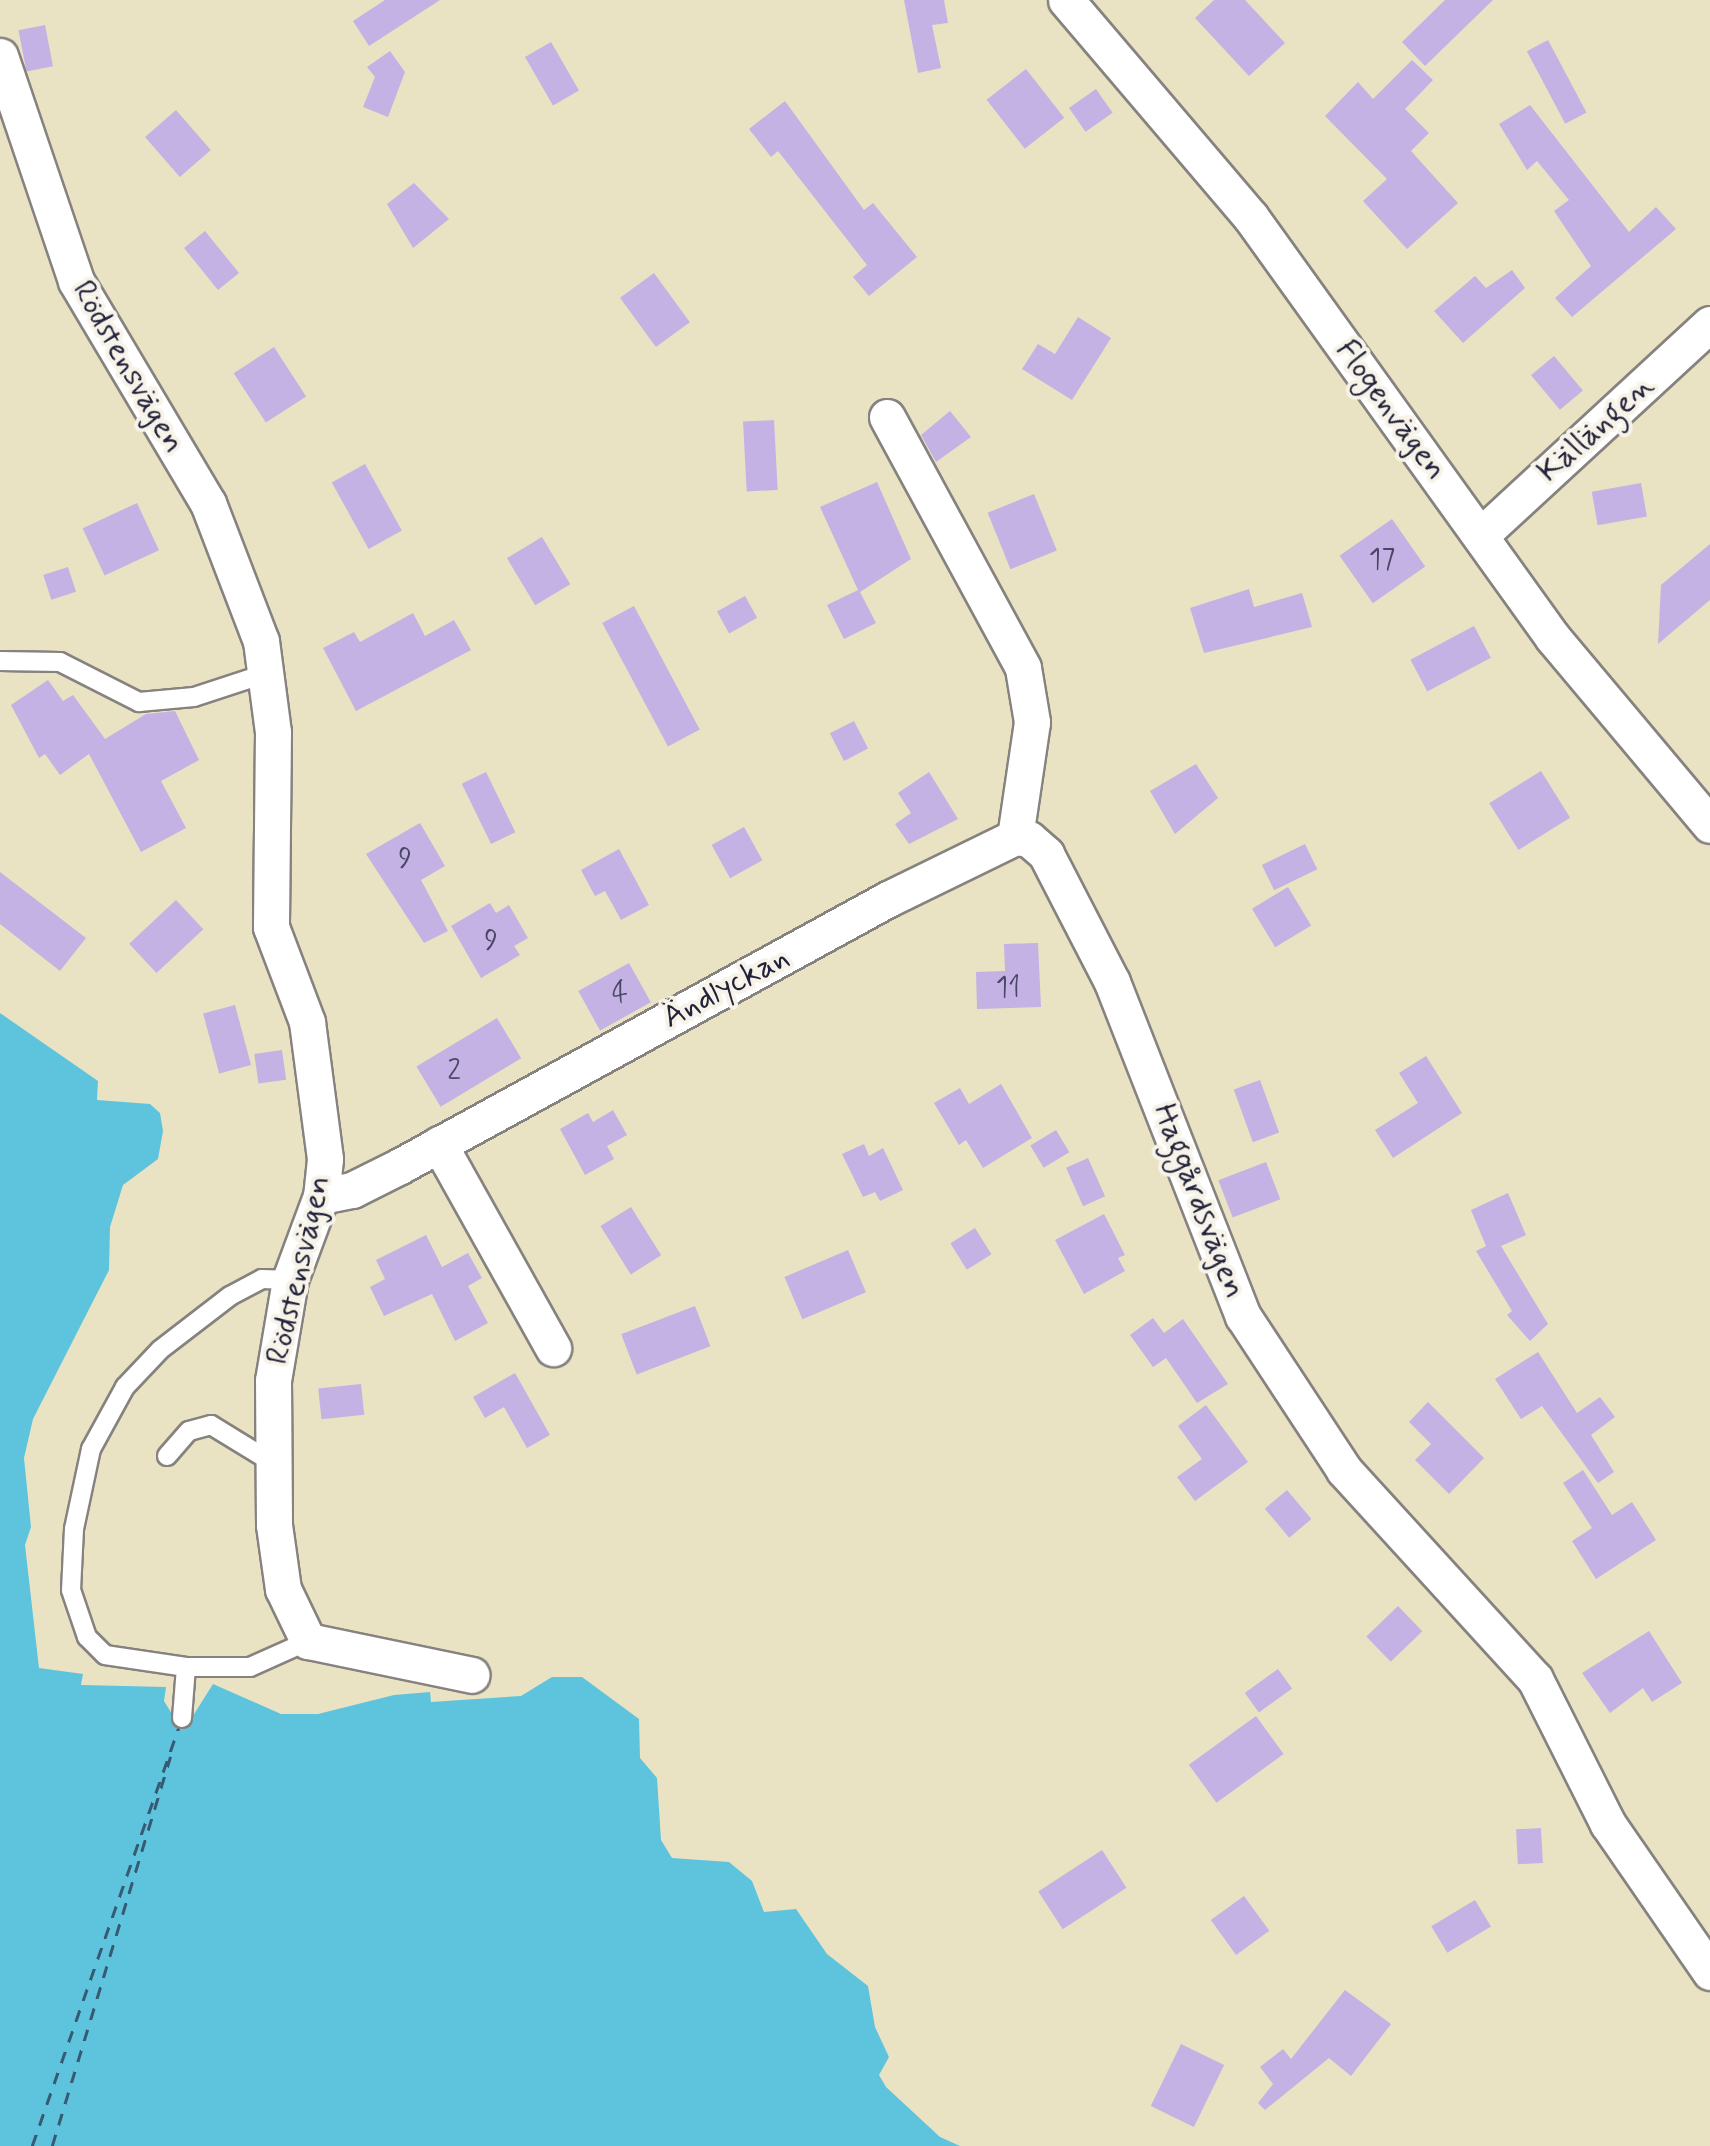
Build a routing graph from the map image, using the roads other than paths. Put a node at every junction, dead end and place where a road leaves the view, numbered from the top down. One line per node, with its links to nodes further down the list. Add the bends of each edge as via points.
1 (1066, 0): 5 (street, Flogenvägen, via 1250,216)
2 (0, 56): 7 (street, Rödstensvägen, via 76,280 222,530 254,612)
3 (1710, 324): 5 (street, Källängen)
4 (887, 418): 9 (street, via 1023,668 1032,733)
5 (1482, 535): 8 (street, Flogenvägen, via 1553,638)
6 (0, 661): 7 (lane, via 60,662 139,702 194,697)
7 (267, 673): 11 (street, Rödstensvägen, via 274,732 272,927 307,1022 318,1075)
8 (1710, 825)
9 (1015, 837): 10 (street, Ändlyckan); 20 (street, Haggårdsvägen, via 1038,845 1066,886 1166,1111 1220,1270 1266,1356 1344,1470 1525,1665 1557,1712 1608,1824)
10 (439, 1144): 11 (street, Ändlyckan, via 352,1190); 13 (street)
11 (321, 1196): 12 (street, Rödstensvägen)
12 (290, 1280): 15 (street, Rödstensvägen, via 273,1380); 17 (lane, via 262,1280 230,1296 160,1350 125,1387 92,1449 71,1576 87,1638 105,1655)
13 (553, 1348)
14 (167, 1456): 15 (lane, via 189,1431 211,1424)
15 (273, 1463): 16 (street, Rödstensvägen, via 283,1590)
16 (308, 1641): 17 (lane, via 250,1667); 18 (street)
17 (186, 1668): 19 (lane)
18 (472, 1675)
19 (182, 1718)
20 (1710, 1972)

